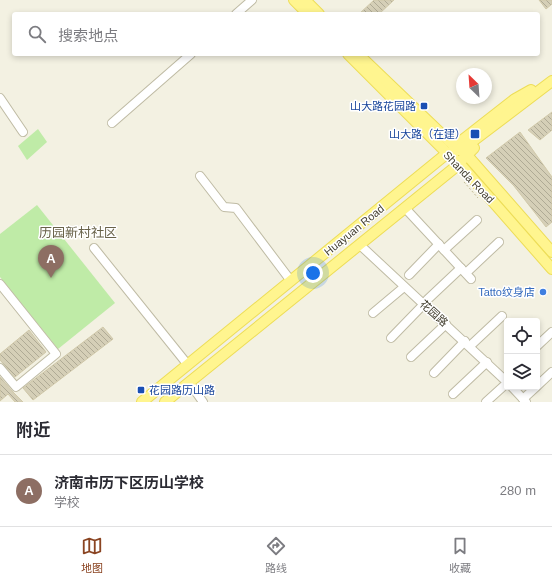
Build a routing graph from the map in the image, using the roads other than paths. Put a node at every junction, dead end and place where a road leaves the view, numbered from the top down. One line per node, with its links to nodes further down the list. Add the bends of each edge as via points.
1 (252, 0): 4 (street)
2 (294, 0): 5 (main road)
3 (305, 0): 6 (main road)
4 (238, 12)
5 (306, 12)
6 (317, 12)
7 (189, 56): 13 (street)
8 (350, 56): 16 (main road, Shanda Road)
9 (360, 57): 15 (main road, Shanda Road)
10 (552, 81): 15 (main road, Huayuan Road)
11 (552, 88): 15 (main road, Huayuan Road)
12 (0, 98): 14 (street)
13 (112, 123)
14 (23, 132)
15 (457, 147): 16 (main road, Huayuan Road); 17 (main road, Huayuan Road); 25 (main road, Shanda Road)
16 (450, 155): 17 (main road, Shanda Road); 29 (main road, Huayuan Road, via 445,155)
17 (459, 163): 19 (main road, Huayuan Road); 26 (main road, Shanda Road)
18 (200, 176): 29 (street, via 224,207 236,208)
19 (405, 208): 22 (main road, Huayuan Road); 23 (street)
20 (477, 220): 23 (street)
21 (499, 242): 27 (street)
22 (360, 244): 31 (street, 花园路); 48 (main road, Huayuan Road)
23 (442, 247): 27 (street); 28 (street)
24 (94, 248): 42 (street)
25 (552, 252)
26 (552, 269)
27 (466, 273): 32 (street)
28 (409, 275)
29 (291, 281): 42 (main road, Huayuan Road)
30 (0, 284): 43 (street, via 56,354 16,387)
31 (404, 286): 32 (street, 花园路); 33 (street)
32 (426, 302): 35 (street, 花园路); 37 (street)
33 (373, 313)
34 (502, 316): 38 (street)
35 (446, 324): 38 (street, 花园路); 40 (street)
36 (552, 332): 39 (street)
37 (391, 338)
38 (468, 343): 41 (street, 花园路); 45 (street)
39 (540, 343)
40 (411, 357)
41 (487, 362): 46 (street, 花园路); 52 (street)
42 (188, 365): 54 (main road, Huayuan Road)
43 (0, 368)
44 (552, 372): 49 (street)
45 (434, 373)
46 (504, 377)
47 (504, 381): 57 (street)
48 (189, 382): 55 (main road, Huayuan Road); 56 (street)
49 (540, 384)
50 (515, 390): 53 (street)
51 (534, 390): 53 (street)
52 (453, 394)
53 (525, 401)
54 (142, 402)
55 (165, 402)
56 (203, 402)
57 (486, 402)

